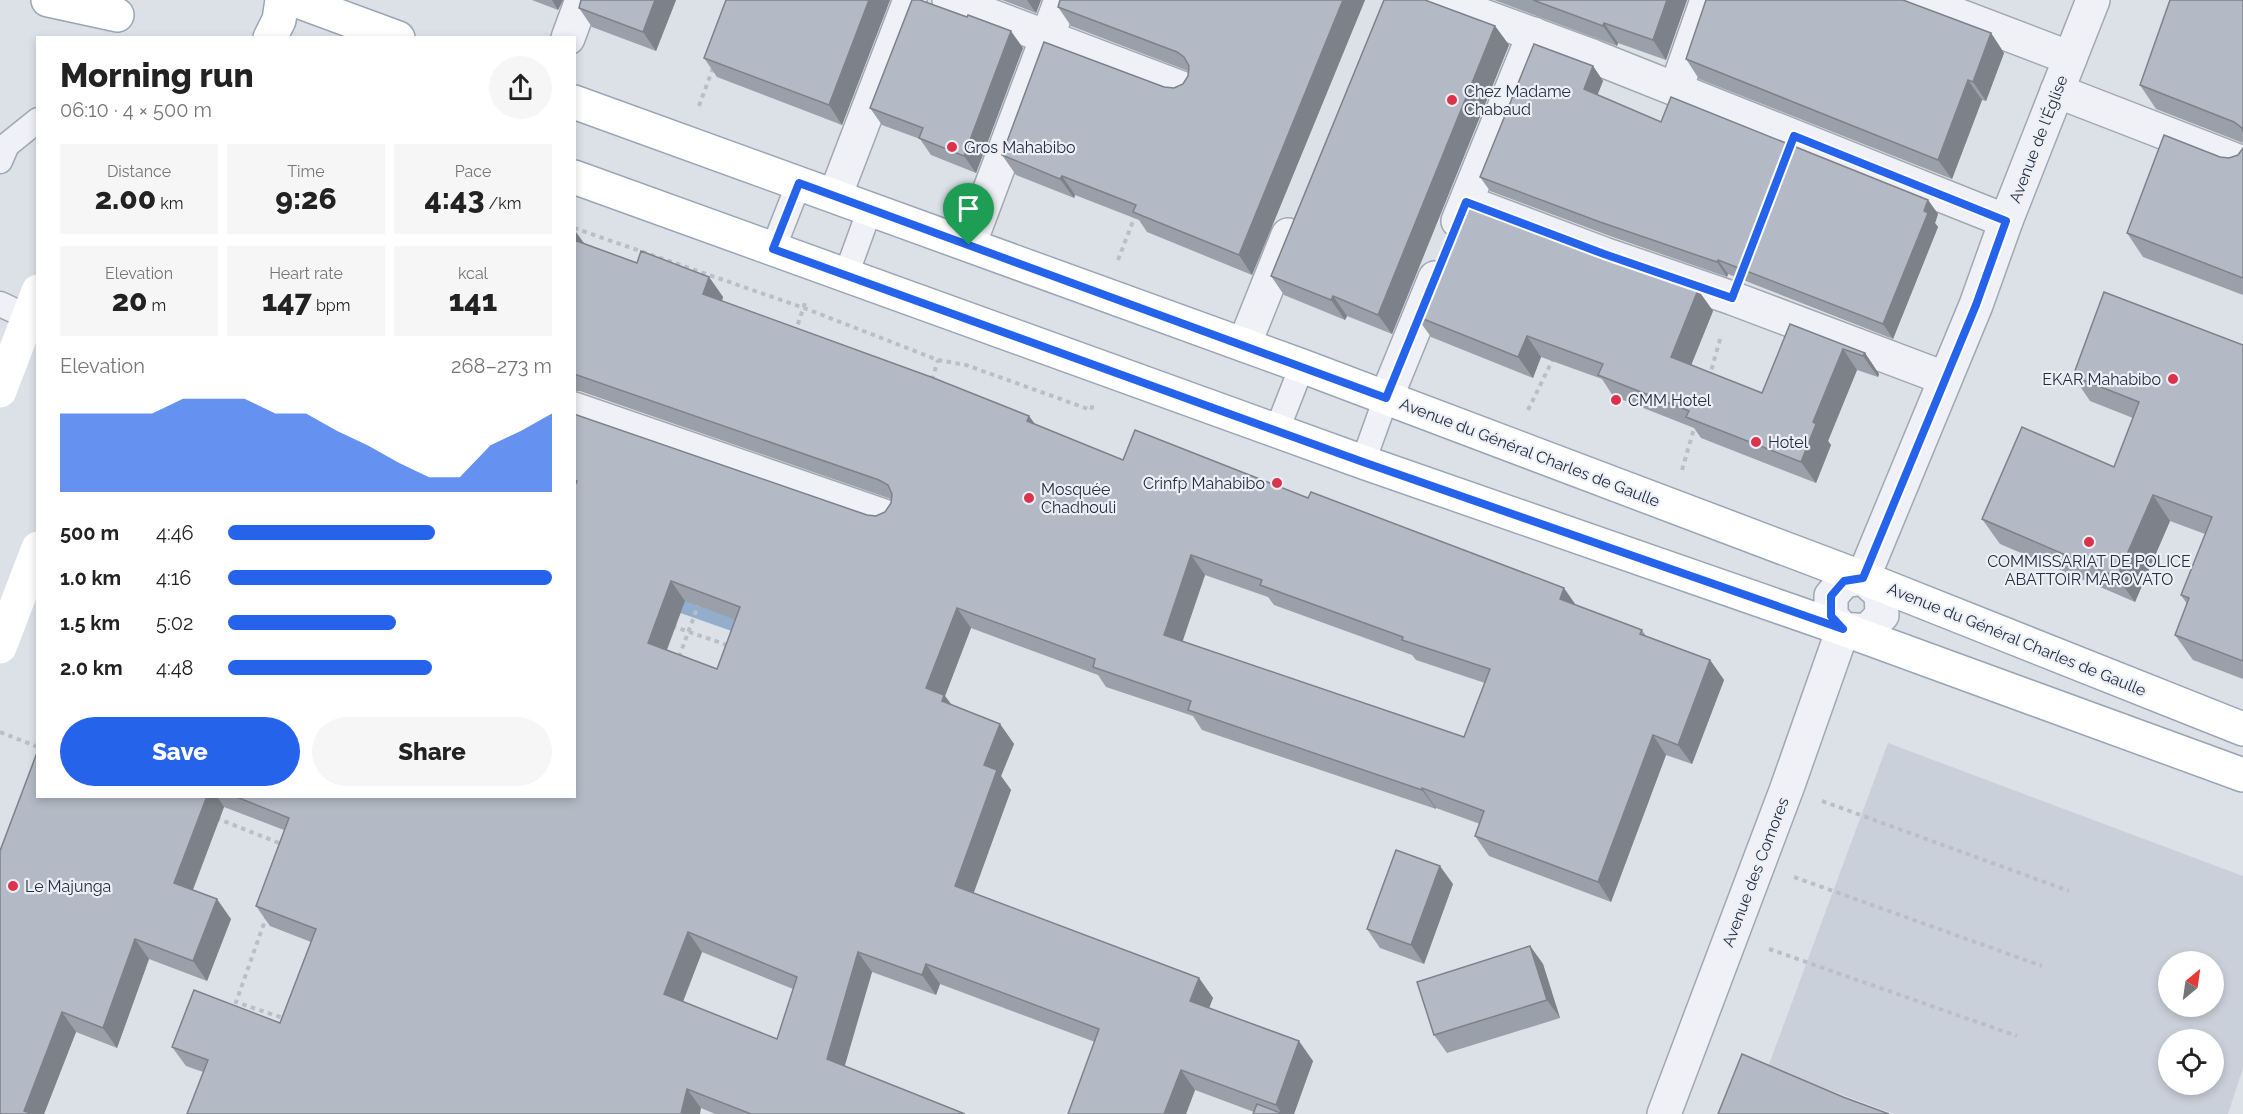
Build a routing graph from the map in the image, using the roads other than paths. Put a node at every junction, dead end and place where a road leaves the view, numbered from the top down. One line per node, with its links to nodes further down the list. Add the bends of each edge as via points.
1 (48, 0): 12 (main road)
2 (282, 0): 14 (main road)
3 (295, 0): 15 (main road)
4 (582, 0): 16 (street)
5 (910, 0): 28 (street)
6 (949, 0): 17 (street)
7 (1061, 0): 17 (street)
8 (1440, 0): 13 (street)
9 (1707, 0): 20 (street)
10 (1918, 0): 18 (street)
11 (2093, 0): 18 (street, Avenue de l'Église)
12 (121, 17)
13 (1534, 34): 20 (street); 29 (street)
14 (271, 36)
15 (393, 36)
16 (569, 36)
17 (1047, 38): 19 (street); 33 (street)
18 (2070, 58): 21 (street, Avenue de l'Église)
19 (1184, 89)
20 (1676, 89): 32 (street)
21 (2057, 91): 25 (street); 32 (street, Avenue de l'Église)
22 (576, 103): 27 (main road, Avenue du Général Charles de Gaulle)
23 (36, 122): 24 (lane, via 7,145)
24 (0, 161)
25 (2243, 163)
26 (576, 178): 34 (main road)
27 (799, 183): 28 (main road, Avenue du Général Charles de Gaulle); 34 (lane)
28 (835, 196): 31 (main road, Avenue du Général Charles de Gaulle)
29 (1466, 202): 39 (street); 41 (street)
30 (1301, 205): 37 (street)
31 (870, 209): 33 (main road, Avenue du Général Charles de Gaulle); 35 (lane)
32 (2006, 221): 39 (street, Avenue de l'Église)
33 (969, 245): 37 (main road, Avenue du Général Charles de Gaulle)
34 (773, 249): 35 (main road)
35 (846, 275): 43 (main road)
36 (22, 304): 40 (main road)
37 (1244, 345): 38 (main road, Avenue du Général Charles de Gaulle)
38 (1302, 366): 41 (main road, Avenue du Général Charles de Gaulle); 43 (lane)
39 (1944, 378): 47 (street, Avenue de l'Église)
40 (0, 391)
41 (1386, 398): 44 (lane); 47 (main road, Avenue du Général Charles de Gaulle)
42 (576, 410): 45 (street)
43 (1277, 430): 44 (main road)
44 (1363, 462): 48 (main road)
45 (887, 517)
46 (36, 553): 49 (main road)
47 (1863, 578): 48 (street, via 1881,594 1882,615 1867,631); 50 (main road, Avenue du Général Charles de Gaulle)
48 (1843, 629): 51 (main road); 52 (street, Avenue des Comores)
49 (0, 646)
50 (2243, 729)
51 (2243, 776)
52 (1664, 1114)

